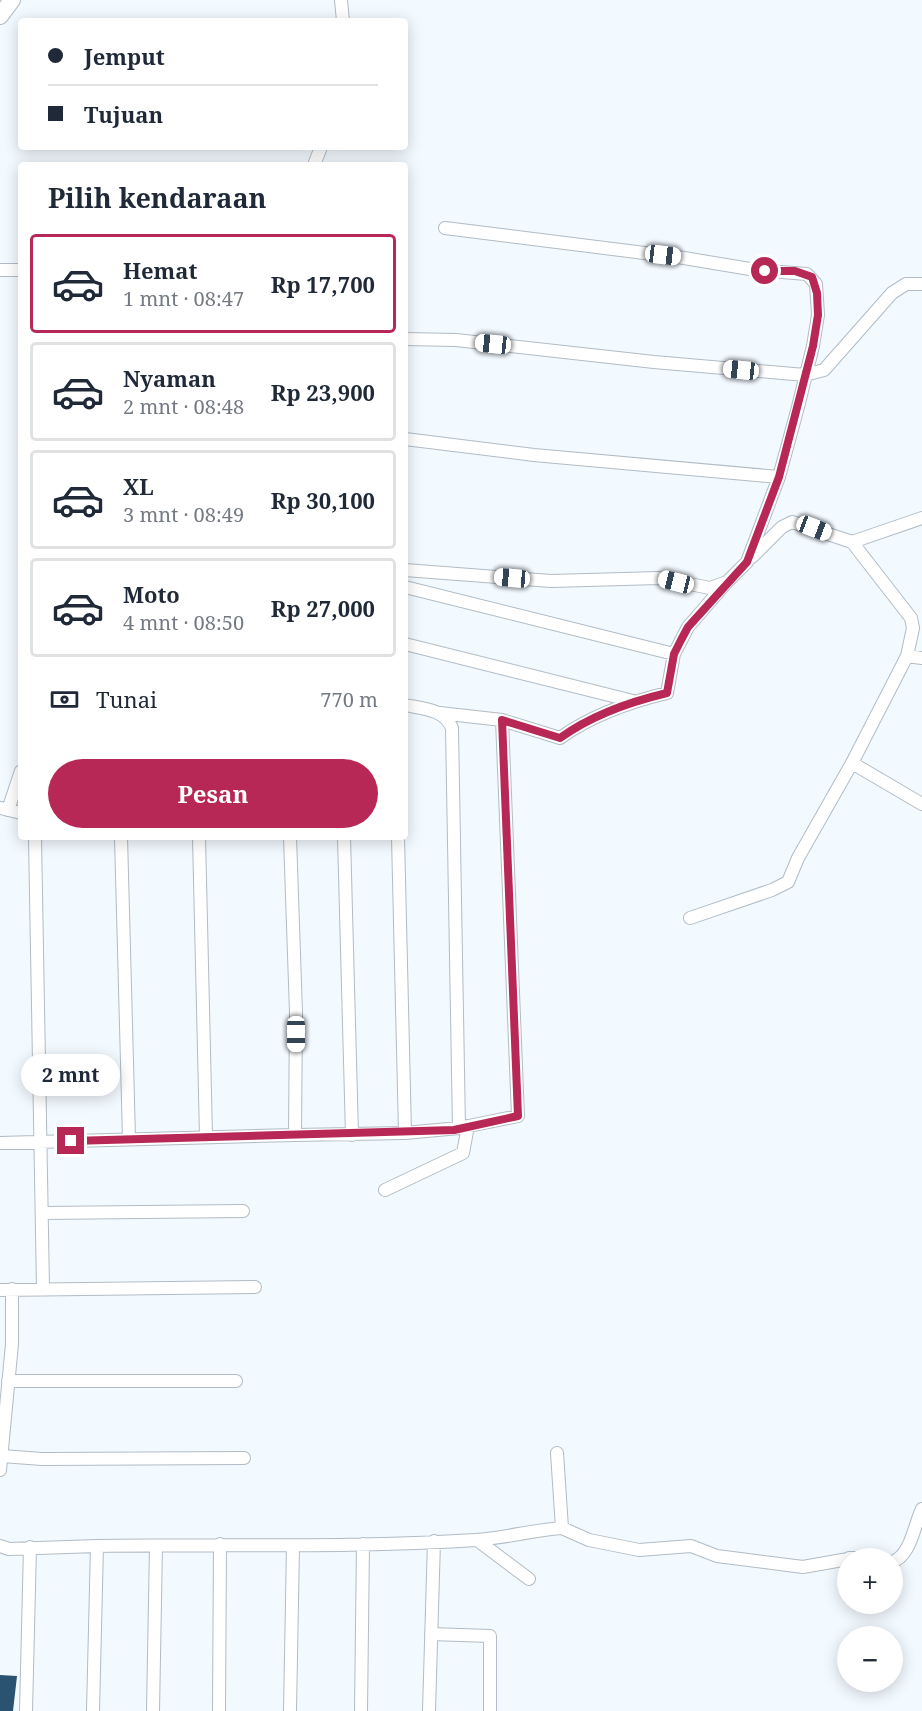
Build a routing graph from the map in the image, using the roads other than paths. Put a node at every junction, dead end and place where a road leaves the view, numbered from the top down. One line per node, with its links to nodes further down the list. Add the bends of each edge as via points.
1 (12, 0): 3 (street)
2 (340, 0): 4 (street)
3 (0, 16)
4 (343, 18)
5 (445, 228): 10 (street, via 807,274 816,284 818,315)
6 (0, 270): 7 (street)
7 (18, 270)
8 (922, 284): 10 (street, via 906,284 892,293 824,369)
9 (408, 339): 10 (street, via 456,340)
10 (805, 375): 12 (street)
11 (408, 439): 12 (street)
12 (779, 477): 15 (street)
13 (922, 518): 14 (street)
14 (852, 542): 15 (street, via 792,522); 21 (street, via 911,618 913,628)
15 (747, 562): 17 (street)
16 (408, 570): 17 (street, via 551,581 659,578 710,588)
17 (727, 582): 20 (street, via 688,627)
18 (408, 588): 20 (street)
19 (408, 645): 23 (street)
20 (674, 654): 23 (street, via 667,693)
21 (907, 656): 22 (street); 27 (street)
22 (922, 658)
23 (633, 701): 26 (street, via 580,724 560,738)
24 (408, 706): 25 (street)
25 (440, 712): 26 (street); 38 (street, via 452,728)
26 (502, 720): 38 (street, via 518,1116)
27 (852, 763): 29 (street); 37 (street, via 788,882)
28 (18, 778): 30 (street)
29 (922, 804)
30 (4, 809)
31 (35, 840): 44 (street)
32 (121, 840): 43 (street)
33 (199, 840): 42 (street)
34 (290, 840): 40 (street, via 296,1013)
35 (344, 840): 41 (street)
36 (398, 840): 39 (street)
37 (690, 918)
38 (464, 1127): 39 (street); 46 (street, via 464,1153)
39 (405, 1133): 41 (street)
40 (295, 1135): 41 (street); 42 (street)
41 (352, 1135)
42 (206, 1136): 43 (street)
43 (129, 1138): 44 (street)
44 (40, 1142): 45 (street); 48 (street)
45 (0, 1143)
46 (385, 1190)
47 (243, 1211): 48 (street)
48 (42, 1214): 50 (street)
49 (255, 1287): 50 (street)
50 (44, 1288): 51 (street)
51 (6, 1289): 52 (street, via 13,1321)
52 (8, 1381): 53 (street); 54 (street)
53 (236, 1381)
54 (2, 1413): 56 (street)
55 (557, 1453): 60 (street)
56 (2, 1456): 57 (street); 58 (street)
57 (244, 1458)
58 (0, 1470)
59 (922, 1509): 70 (street)
60 (562, 1528): 61 (street); 71 (street, via 589,1540 639,1550 691,1546 717,1556 803,1567)
61 (477, 1540): 62 (street); 72 (street)
62 (434, 1541): 64 (street); 73 (street)
63 (220, 1544): 66 (street); 67 (street); 77 (street)
64 (363, 1544): 67 (street); 79 (street)
65 (97, 1546): 66 (street); 68 (street); 75 (street)
66 (156, 1546): 76 (street)
67 (293, 1546): 78 (street)
68 (30, 1548): 69 (street); 74 (street)
69 (3, 1551)
70 (903, 1553)
71 (837, 1561)
72 (529, 1579)
73 (431, 1634): 80 (street); 81 (street, via 490,1636)
74 (26, 1711)
75 (93, 1711)
76 (153, 1711)
77 (219, 1711)
78 (290, 1711)
79 (361, 1711)
80 (429, 1711)
81 (490, 1711)

